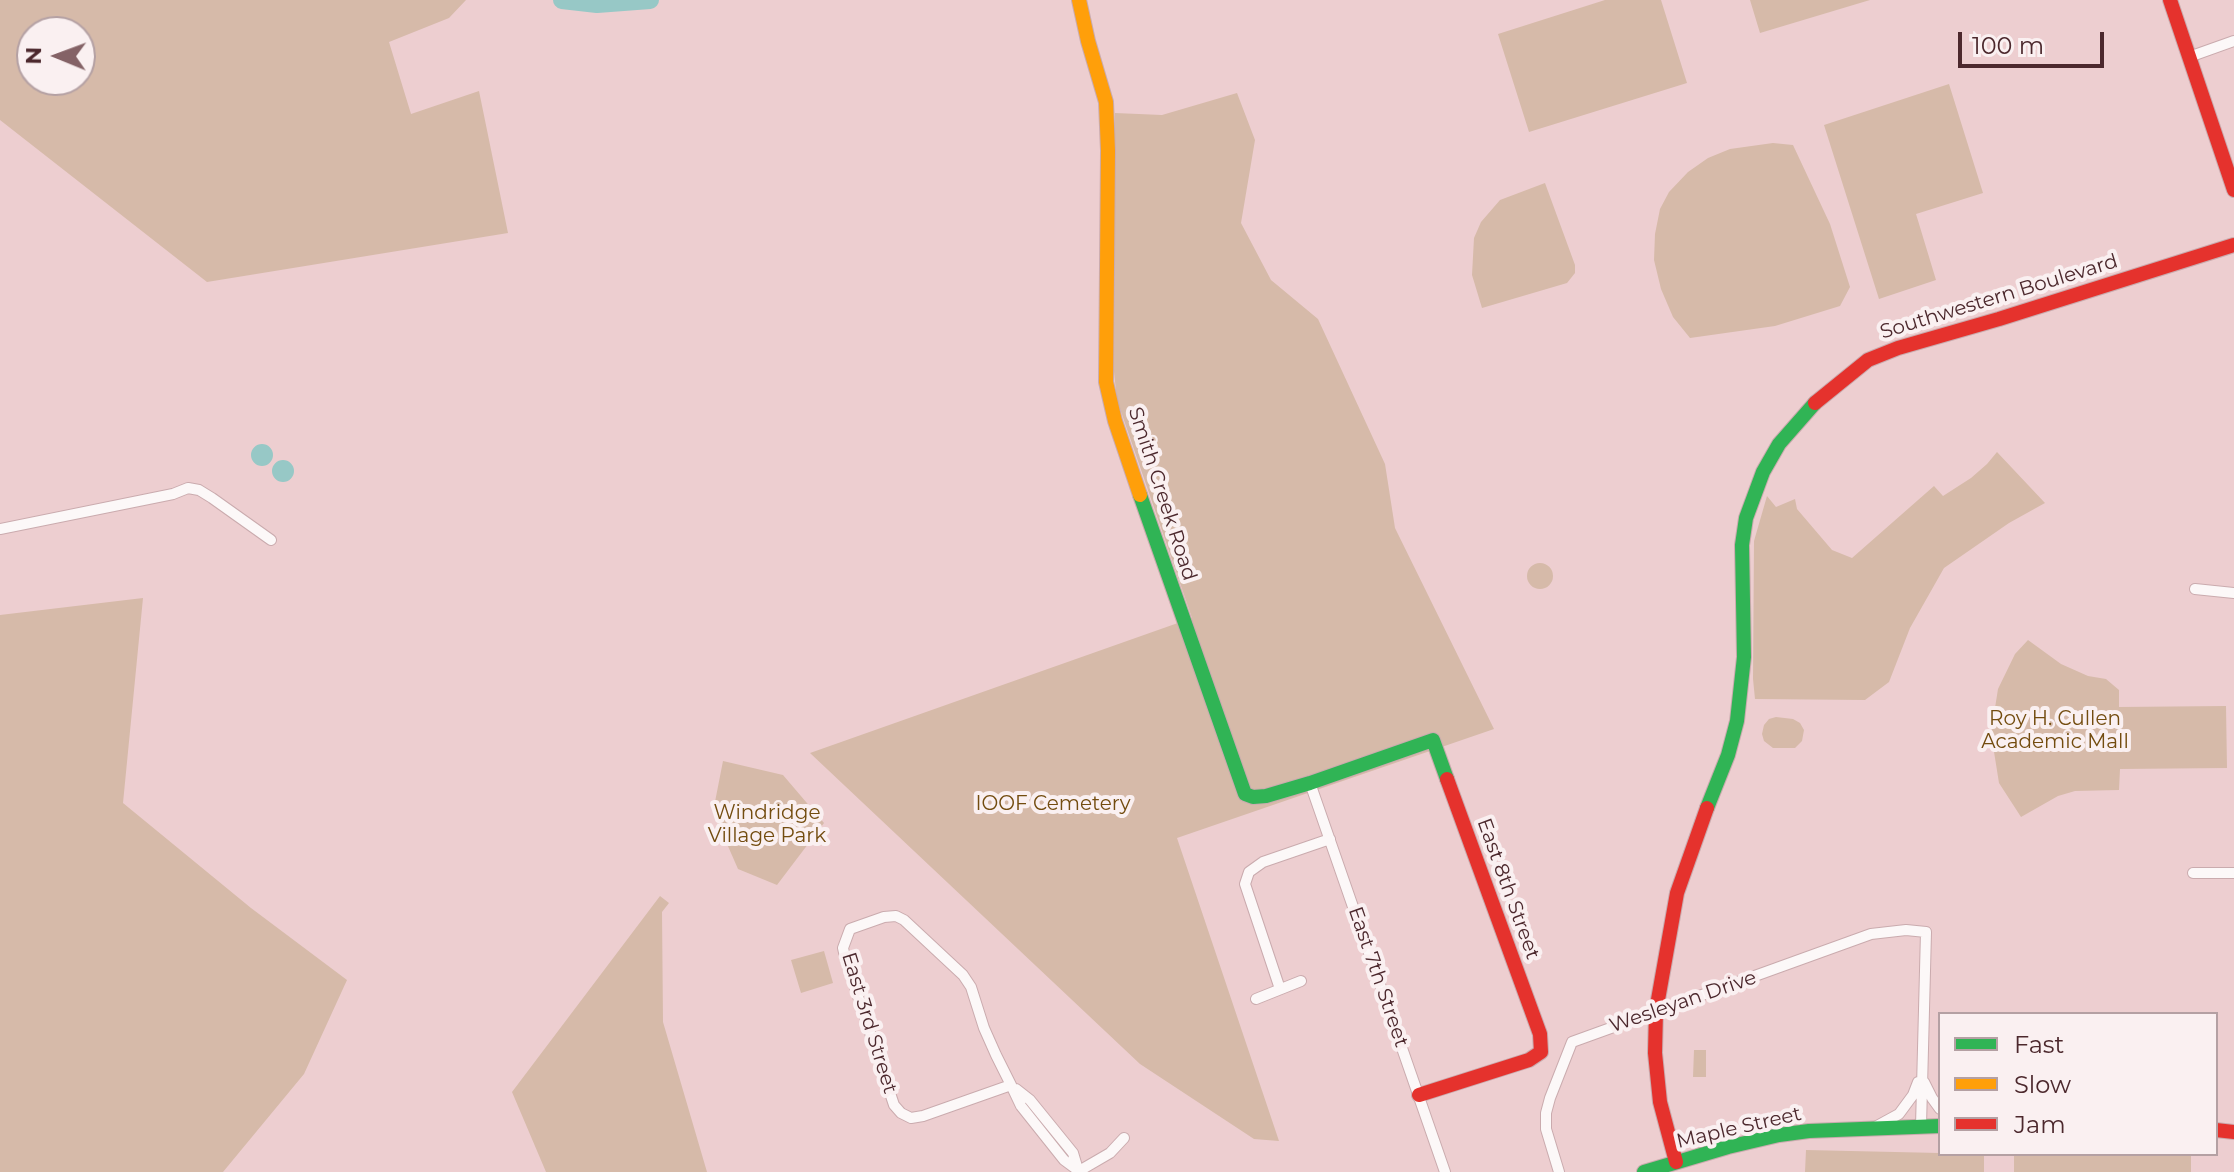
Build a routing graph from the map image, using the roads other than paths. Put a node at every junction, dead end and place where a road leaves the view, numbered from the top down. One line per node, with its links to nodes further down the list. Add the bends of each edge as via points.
1 (1079, 0): 12 (street, Smith Creek Road, via 1106,102 1106,382 1115,421 1241,787 1245,794 1259,797)
2 (2170, 0): 4 (street)
3 (2234, 41): 4 (street)
4 (2189, 57): 5 (street)
5 (2234, 190)
6 (2234, 245): 19 (street, Southwestern Boulevard, via 1868,360 1811,406 1779,444 1746,518 1744,657 1737,721 1677,893)
7 (0, 529): 8 (street, via 188,488 212,498)
8 (271, 540)
9 (2195, 589): 10 (street)
10 (2234, 593)
11 (1433, 740): 12 (street, Smith Creek Road); 22 (street, East 8th Street, via 1540,1034 1541,1052)
12 (1310, 783): 13 (street, East 7th Street)
13 (1330, 839): 17 (street, via 1263,862 1249,872 1245,884); 22 (street, East 7th Street)
14 (2193, 873): 15 (street)
15 (2234, 873)
16 (1301, 981): 17 (street)
17 (1280, 989): 18 (street)
18 (1256, 999)
19 (1656, 1011): 20 (street, Wesleyan Drive, via 1871,934 1926,932); 28 (street, Southwestern Boulevard, via 1660,1102); 31 (street, Wesleyan Drive, via 1572,1042 1546,1113)
20 (1921, 1072): 23 (street); 24 (street); 26 (street, via 1905,1108)
21 (1011, 1085): 21 (street, East 3rd Street, via 923,1116 901,1113 845,957 850,929 896,916 963,975); 29 (street, East 3rd Street, via 1073,1153)
22 (1419, 1095): 30 (street, East 7th Street)
23 (1938, 1106)
24 (1921, 1126): 25 (street, Maple Street); 26 (street, Maple Street)
25 (1938, 1126)
26 (1874, 1128): 28 (street, Maple Street, via 1779,1135)
27 (1124, 1138): 29 (street)
28 (1676, 1162): 32 (street, Maple Street)
29 (1079, 1172)
30 (1445, 1172)
31 (1559, 1172)
32 (1644, 1172)

